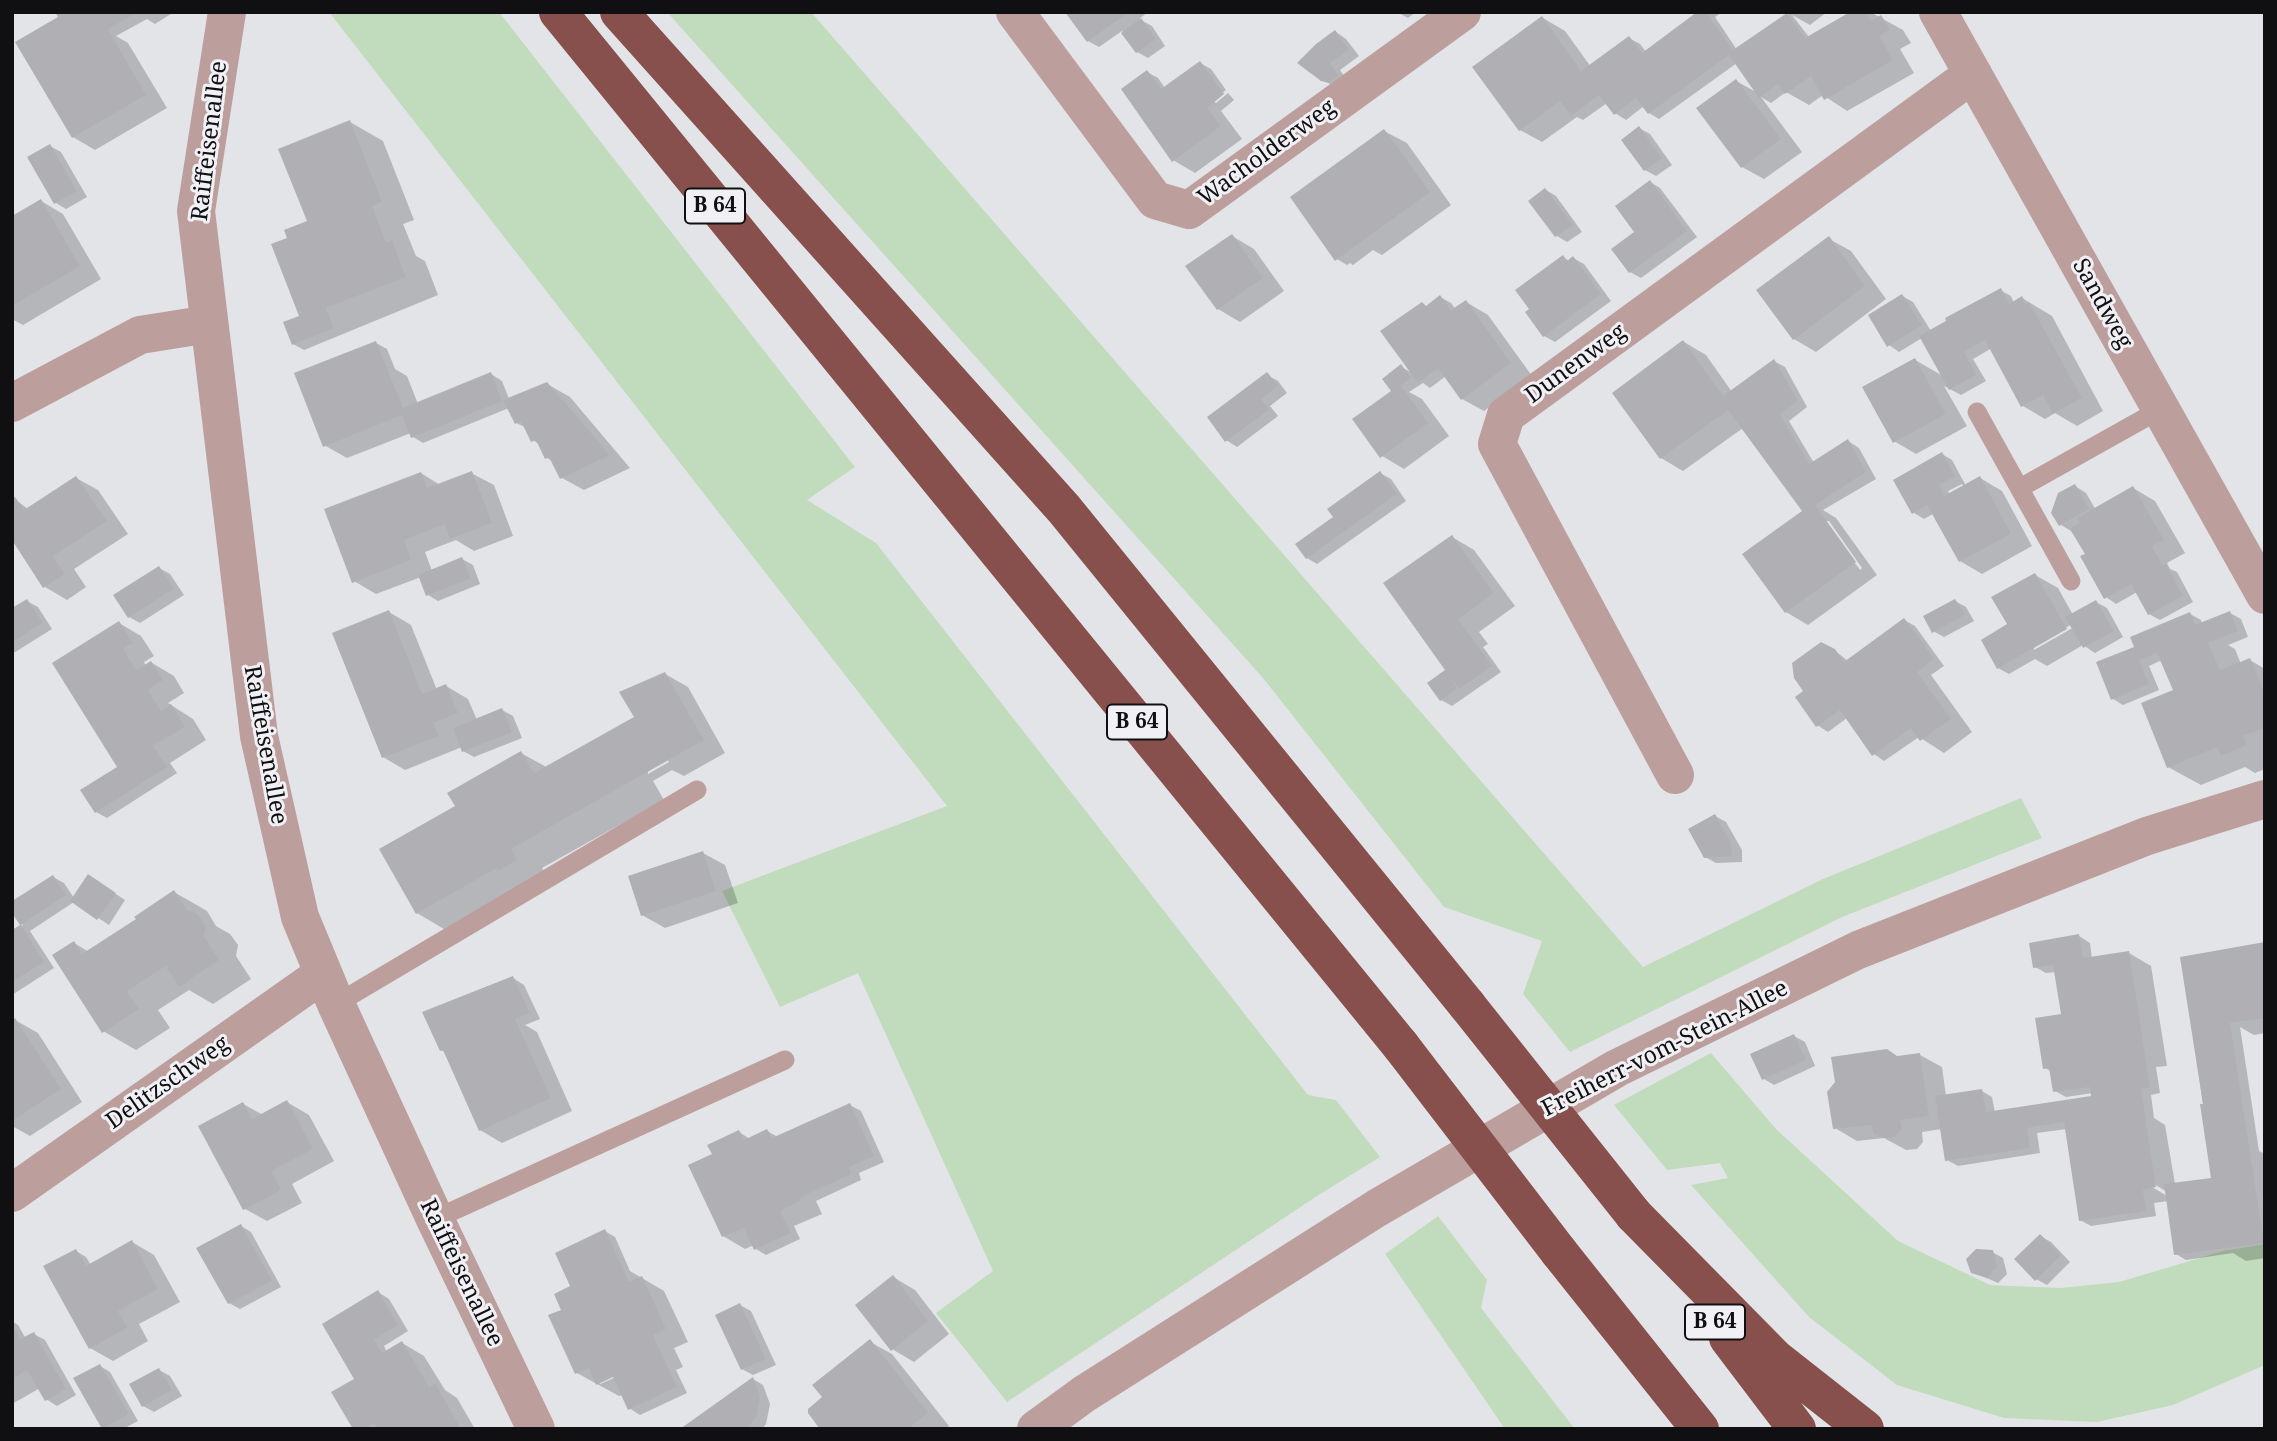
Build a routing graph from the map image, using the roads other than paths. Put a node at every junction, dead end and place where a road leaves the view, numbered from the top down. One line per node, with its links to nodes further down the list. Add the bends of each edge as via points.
1 (227, 12): 8 (street, Raiffeisenallee, via 196,211)
2 (558, 12): 25 (highway, B 64, bridge, via 1401,1046)
3 (619, 12): 21 (highway, B 64, bridge, via 1064,509)
4 (1015, 12): 5 (street, Wacholderweg, via 1155,200 1189,210)
5 (1462, 12)
6 (1938, 12): 7 (street, Sandweg)
7 (1973, 74): 10 (street, Sandweg); 15 (street, Dunenweg, via 1506,415 1497,444)
8 (209, 324): 9 (street, via 139,335); 18 (street, Raiffeisenallee, via 259,736 300,917)
9 (12, 403)
10 (2161, 409): 12 (lane); 14 (street, Sandweg)
11 (1977, 412): 12 (lane)
12 (2021, 488): 13 (lane)
13 (2071, 581)
14 (2265, 595)
15 (1675, 775)
16 (697, 790): 18 (lane)
17 (2265, 799): 24 (street, Freiherr-vom-Stein-Allee, via 2147,836 1858,950 1617,1068 1377,1208)
18 (330, 989): 20 (street, Delitzschweg); 22 (street, Raiffeisenallee)
19 (785, 1060): 22 (lane)
20 (12, 1193)
21 (1634, 1215): 26 (highway, B 64); 27 (highway, via 1776,1359)
22 (435, 1219): 23 (street, Raiffeisenallee)
23 (536, 1429)
24 (1036, 1429)
25 (1700, 1429)
26 (1797, 1429)
27 (1865, 1429)

